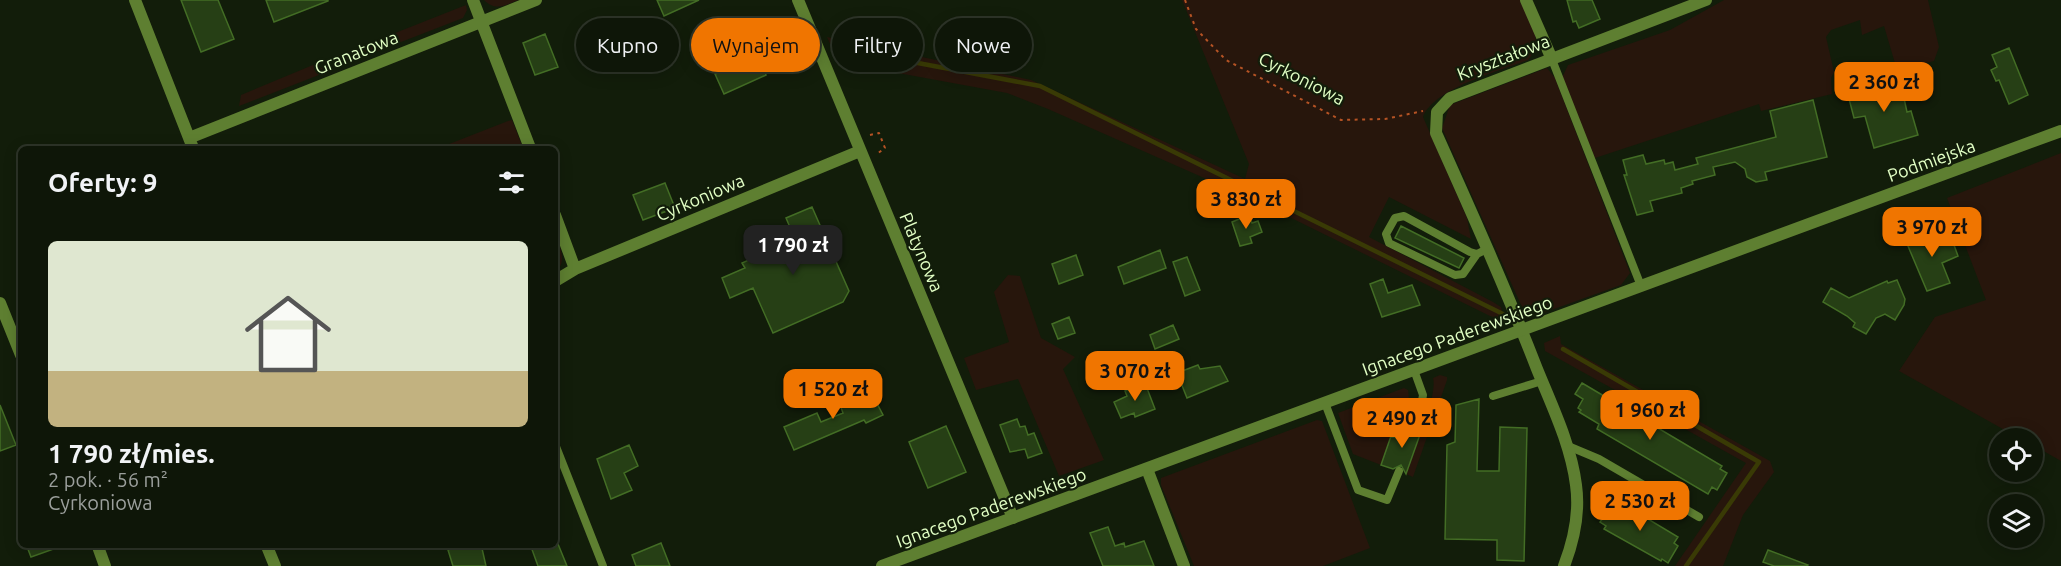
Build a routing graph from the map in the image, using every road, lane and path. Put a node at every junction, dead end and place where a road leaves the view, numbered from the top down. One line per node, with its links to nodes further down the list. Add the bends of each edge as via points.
1 (135, 0): 12 (street)
2 (473, 0): 8 (street)
3 (536, 0): 8 (street, Granatowa)
4 (798, 0): 14 (street, Platynowa)
5 (1185, 0): 10 (path, Cyrkoniowa, via 1196,29 1226,60 1341,120)
6 (1526, 0): 9 (street)
7 (1706, 0): 9 (street, Kryształowa)
8 (482, 23): 12 (street, Granatowa); 13 (street)
9 (1551, 57): 10 (street, Kryształowa, via 1450,98); 20 (lane)
10 (1437, 112): 16 (street, via 1437,133)
11 (2061, 131): 18 (street, Podmiejska)
12 (191, 143)
13 (529, 146)
14 (860, 151): 17 (street, Cyrkoniowa); 34 (street, Platynowa)
15 (558, 223): 17 (street)
16 (1482, 251): 16 (lane, via 1404,216 1395,218 1386,234 1389,243 1455,275 1463,274); 22 (street)
17 (576, 269): 19 (street, Cyrkoniowa)
18 (1678, 273): 20 (street, Ignacego Paderewskiego)
19 (558, 279)
20 (1641, 286): 22 (street, Ignacego Paderewskiego)
21 (0, 303): 23 (street)
22 (1522, 329): 24 (street, Ignacego Paderewskiego); 25 (street)
23 (18, 348)
24 (1414, 370): 27 (street, Ignacego Paderewskiego); 28 (lane, via 1423,395)
25 (1542, 381): 26 (lane); 29 (street)
26 (1493, 396)
27 (1325, 403): 31 (street, Ignacego Paderewskiego); 32 (lane, via 1358,490 1387,500)
28 (1418, 423)
29 (1568, 446): 33 (lane, via 1599,459); 42 (street, via 1577,487 1577,509 1575,532)
30 (558, 452): 39 (lane)
31 (1147, 469): 34 (street, Ignacego Paderewskiego); 41 (street)
32 (1399, 471)
33 (1699, 517)
34 (1013, 518): 40 (street, Ignacego Paderewskiego)
35 (98, 548): 37 (street)
36 (268, 548): 38 (street)
37 (105, 566)
38 (275, 566)
39 (603, 566)
40 (882, 566)
41 (1184, 566)
42 (1564, 566)

